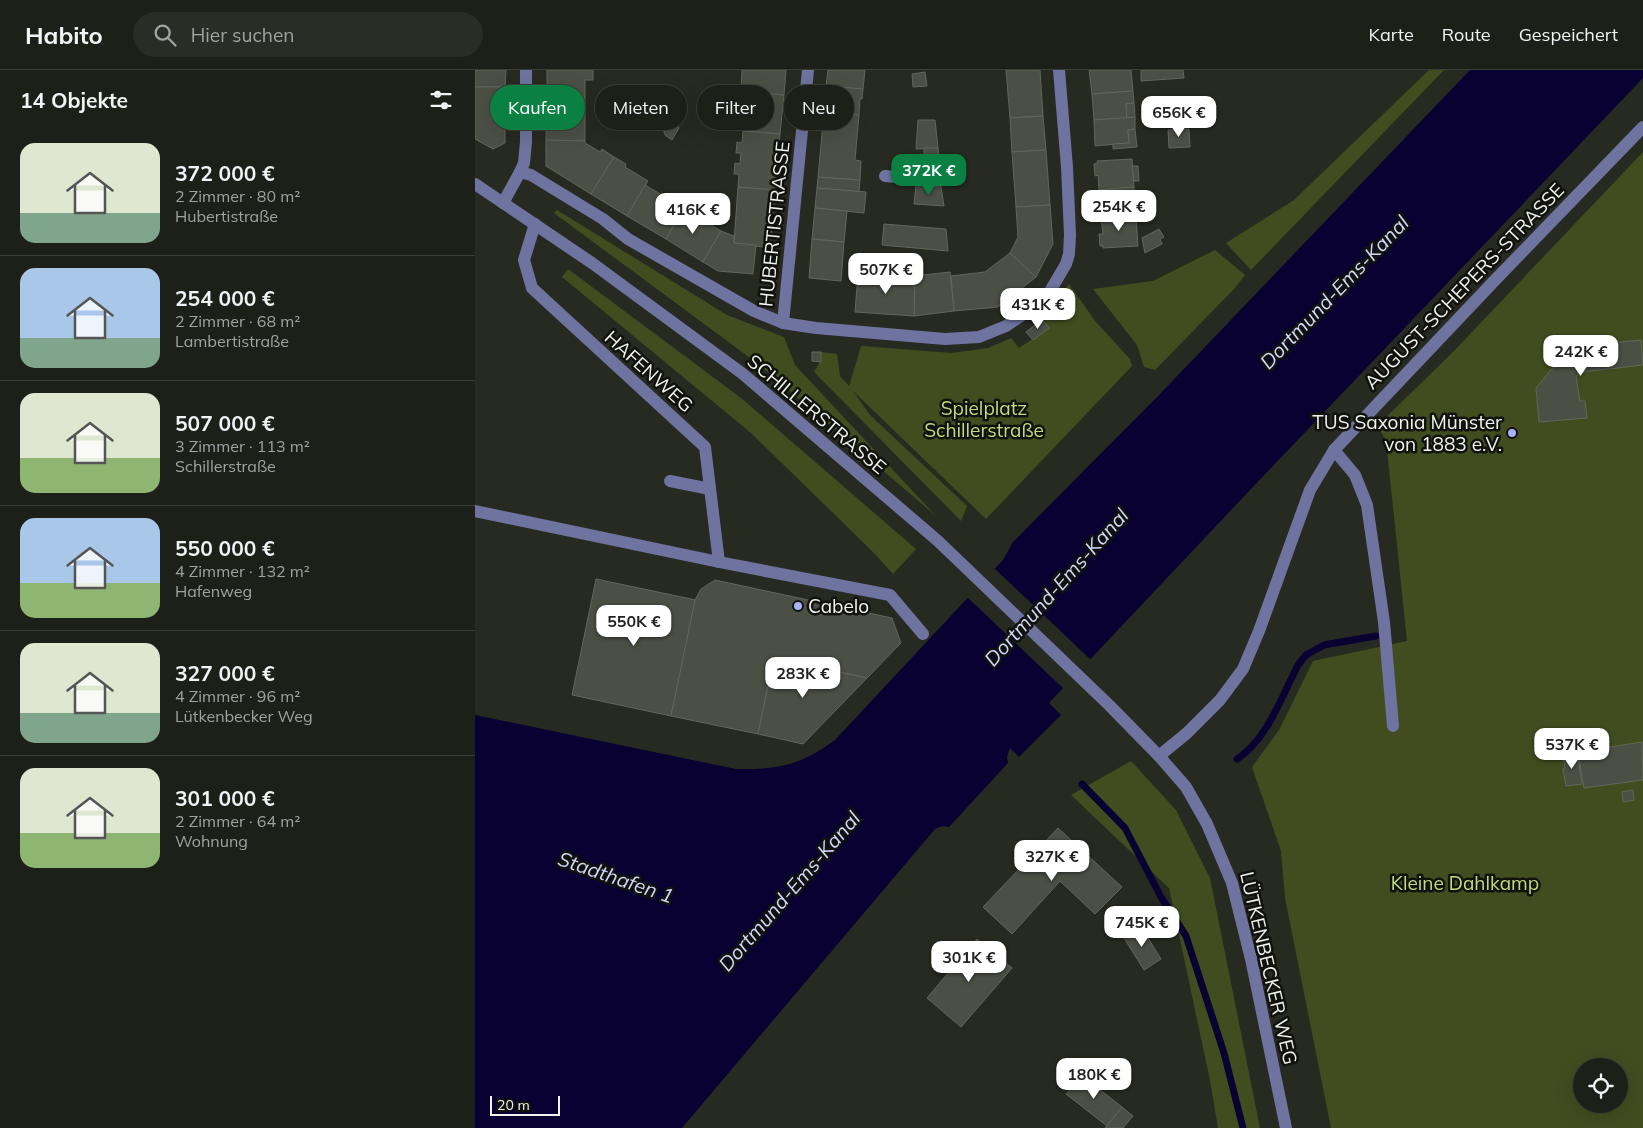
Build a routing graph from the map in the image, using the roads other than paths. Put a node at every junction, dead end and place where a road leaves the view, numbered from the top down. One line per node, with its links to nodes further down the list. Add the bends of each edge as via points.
1 (527, 70): 5 (street, via 526,142)
2 (808, 70): 11 (street, HUBERTISTRASSE)
3 (1059, 70): 11 (street, via 1070,235 1069,254 1063,272 1049,294 1007,326 979,337 945,339)
4 (1643, 127): 12 (street, AUGUST-SCHEPERS-STRASSE)
5 (520, 172): 9 (street); 11 (street, via 531,175 603,218 628,239 754,311)
6 (885, 176): 7 (street)
7 (918, 178)
8 (475, 184): 9 (street, SCHILLERSTRASSE)
9 (503, 203): 10 (street, SCHILLERSTRASSE)
10 (535, 224): 14 (street, HAFENWEG, via 524,260 532,288 705,447); 18 (street, SCHILLERSTRASSE, via 743,374 957,559)
11 (783, 323)
12 (1335, 450): 19 (street, via 1355,475 1367,506 1384,622); 20 (street, AUGUST-SCHEPERS-STRASSE, via 1309,490 1243,669 1220,700)
13 (670, 481): 14 (street)
14 (710, 489): 16 (street, HAFENWEG)
15 (475, 511): 16 (street)
16 (719, 562): 17 (street, via 890,595)
17 (923, 634)
18 (1109, 705): 20 (street, LÜTKENBECKER WEG)
19 (1393, 726)
20 (1159, 756): 21 (street, LÜTKENBECKER WEG, via 1186,787 1233,882)
21 (1286, 1128)

